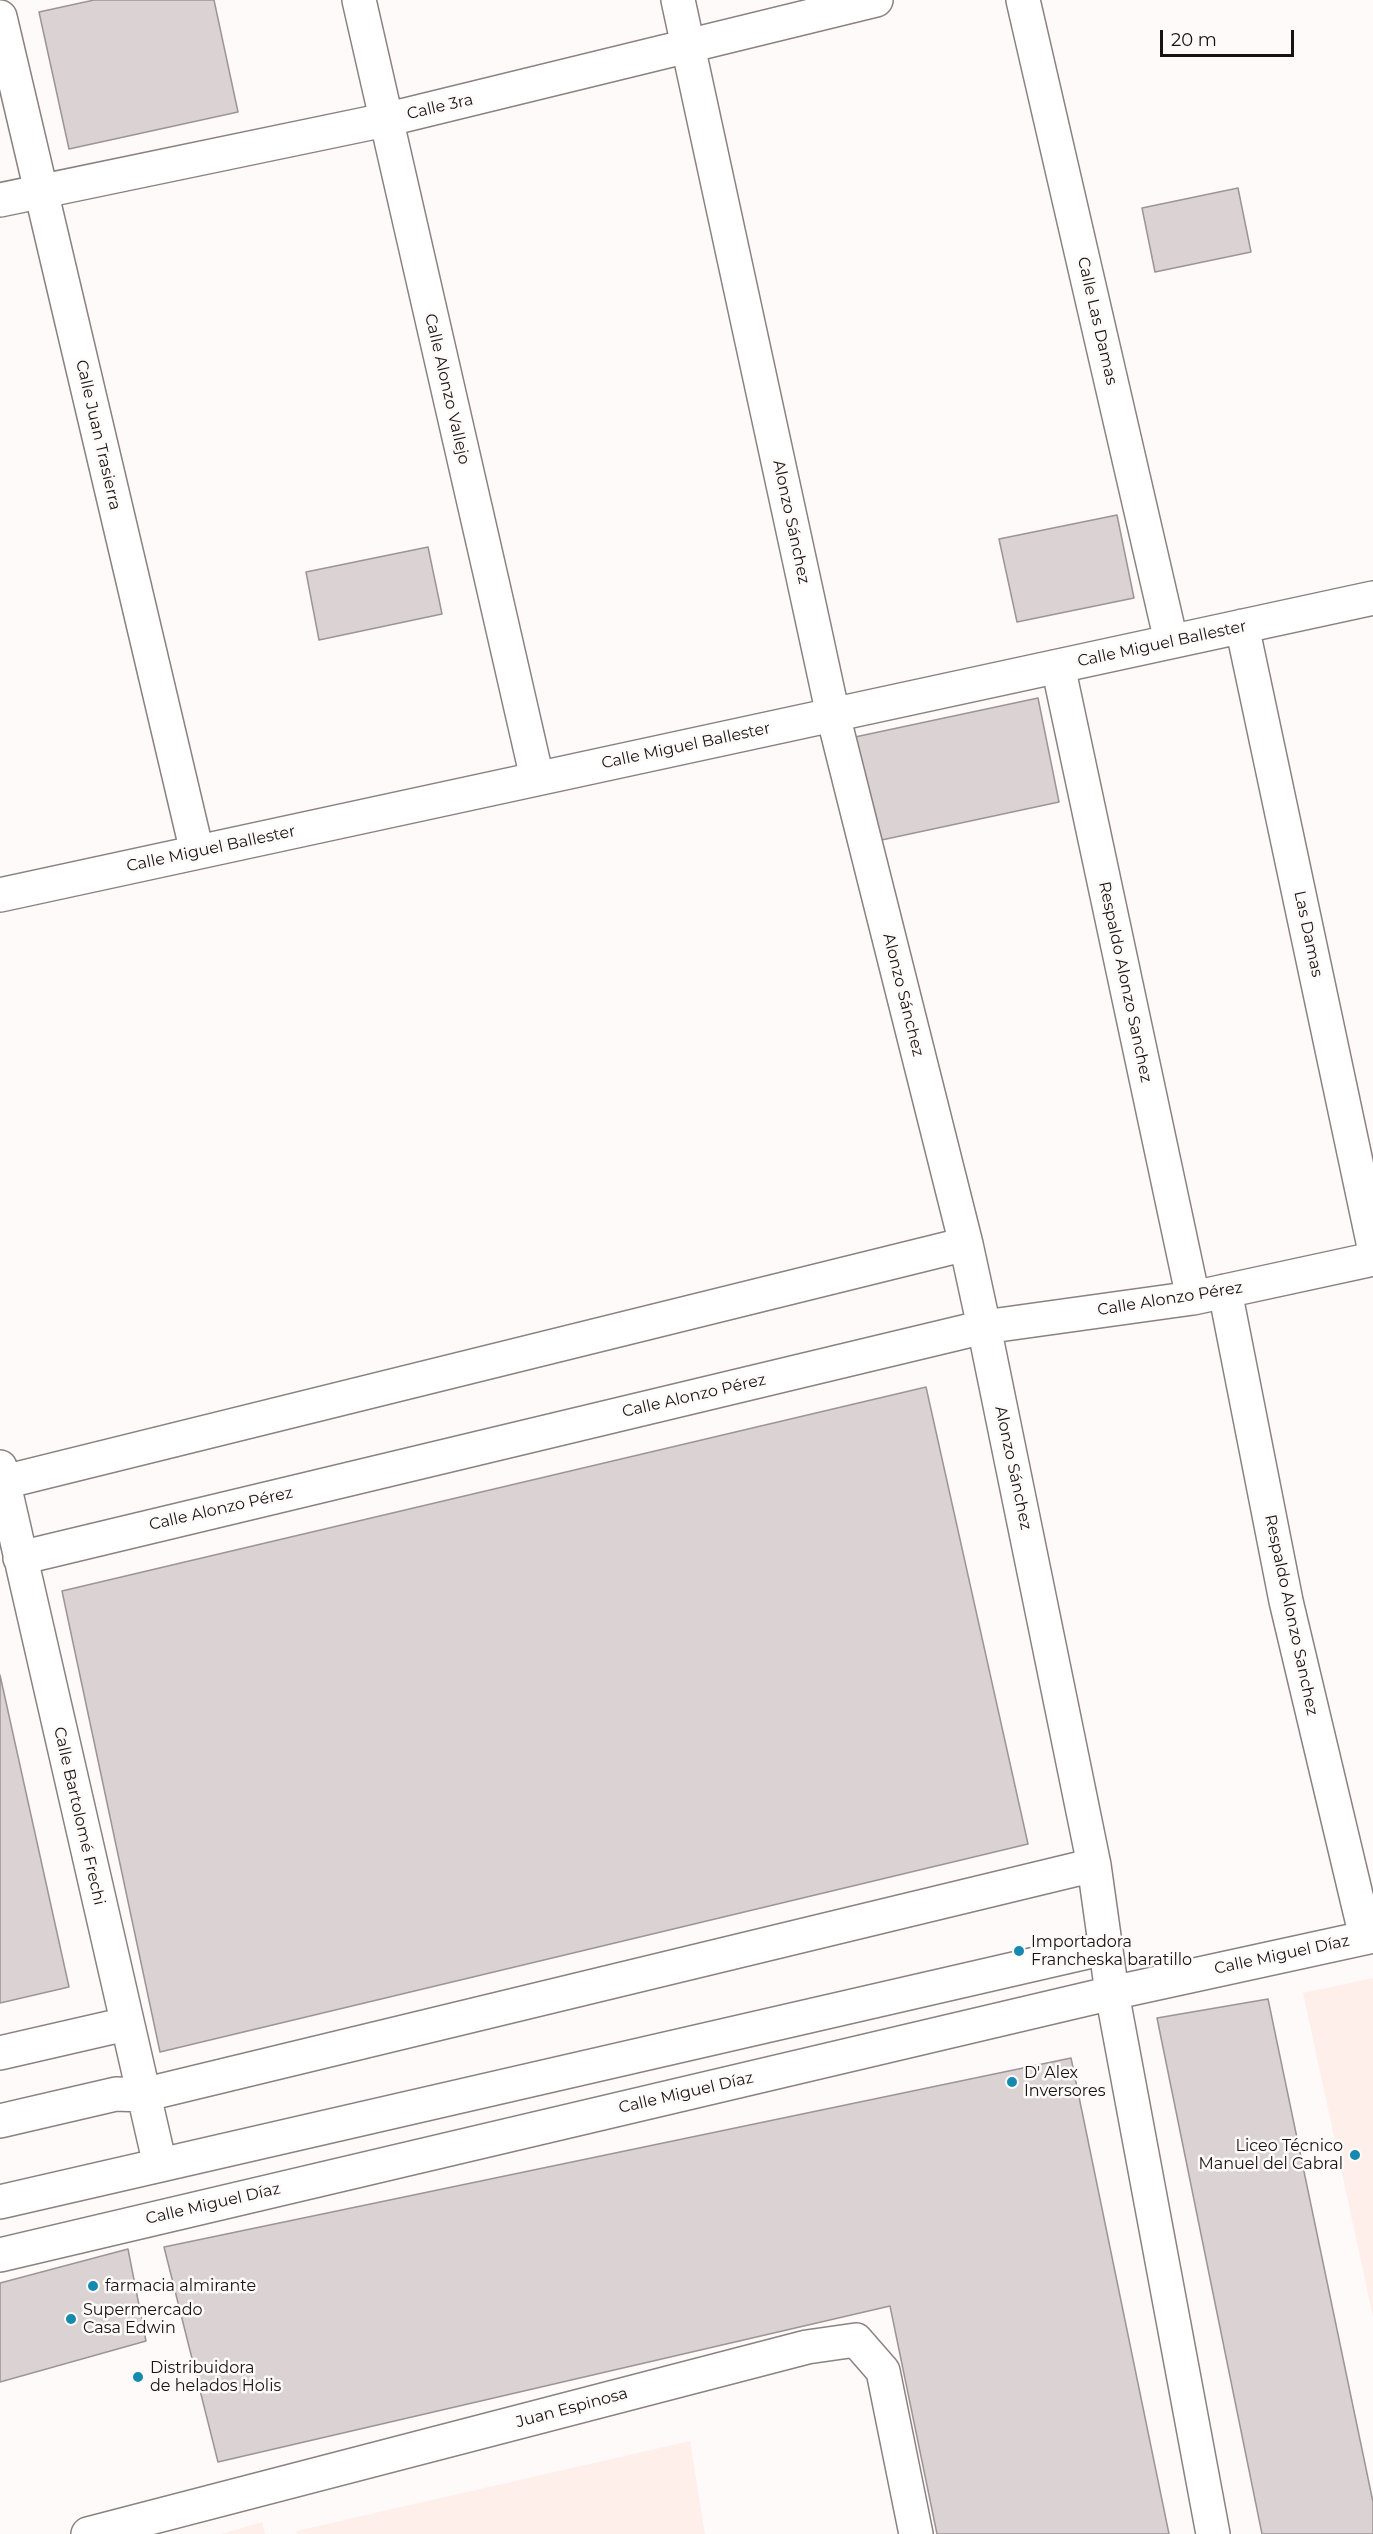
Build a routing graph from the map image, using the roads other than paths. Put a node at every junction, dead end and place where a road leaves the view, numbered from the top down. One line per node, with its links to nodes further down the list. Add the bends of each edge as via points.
1 (359, 0): 7 (street, Calle Alonzo Vallejo)
2 (678, 0): 6 (street, Alonzo Sánchez)
3 (876, 0): 6 (street, Calle 3ra)
4 (1023, 0): 12 (street, Calle Las Damas)
5 (0, 17): 8 (street, Calle Juan Trasierra)
6 (688, 47): 7 (street, Calle 3ra); 14 (street, Alonzo Sánchez)
7 (385, 120): 8 (street, Calle 3ra); 15 (street, Calle Alonzo Vallejo)
8 (40, 190): 9 (street, Calle 3ra); 16 (street, Calle Juan Trasierra)
9 (0, 200)
10 (1373, 598): 11 (street, Calle Miguel Ballester)
11 (1242, 626): 12 (street, Calle Miguel Ballester); 18 (street, Las Damas)
12 (1171, 641): 13 (street, Calle Miguel Ballester)
13 (1058, 666): 14 (street, Calle Miguel Ballester); 22 (street, Respaldo Alonzo Sanchez)
14 (833, 715): 15 (street, Calle Miguel Ballester); 19 (street, Alonzo Sánchez)
15 (537, 778): 16 (street, Calle Miguel Ballester)
16 (197, 852): 17 (street, Calle Miguel Ballester)
17 (0, 895)
18 (1373, 1242)
19 (966, 1244): 23 (street, Alonzo Sánchez); 24 (street)
20 (1373, 1259): 21 (street, Calle Alonzo Pérez)
21 (1225, 1291): 22 (street, Calle Alonzo Pérez); 27 (street, Respaldo Alonzo Sanchez, via 1286,1601)
22 (1193, 1298): 23 (street, Calle Alonzo Pérez)
23 (984, 1327): 25 (street, Calle Alonzo Pérez); 26 (street, Alonzo Sánchez)
24 (1, 1477): 25 (street, Calle Bartolomé Frechi)
25 (20, 1558): 30 (street, Calle Bartolomé Frechi)
26 (1094, 1865): 28 (street, Alonzo Sánchez); 32 (street)
27 (1369, 1937): 29 (street, Calle Miguel Díaz)
28 (1105, 1948): 29 (street, Alonzo Sánchez); 34 (street)
29 (1112, 1993): 36 (street, Calle Miguel Díaz); 39 (street, Alonzo Sánchez)
30 (126, 2024): 31 (street); 32 (street, Calle Bartolomé Frechi)
31 (0, 2053)
32 (143, 2095): 33 (street, via 116,2094); 34 (street, Calle Bartolomé Frechi)
33 (0, 2121)
34 (160, 2165): 35 (street)
35 (0, 2202)
36 (0, 2255)
37 (88, 2534): 38 (street, Juan Espinosa, via 807,2347 856,2340 883,2371)
38 (916, 2534)
39 (1213, 2534)

